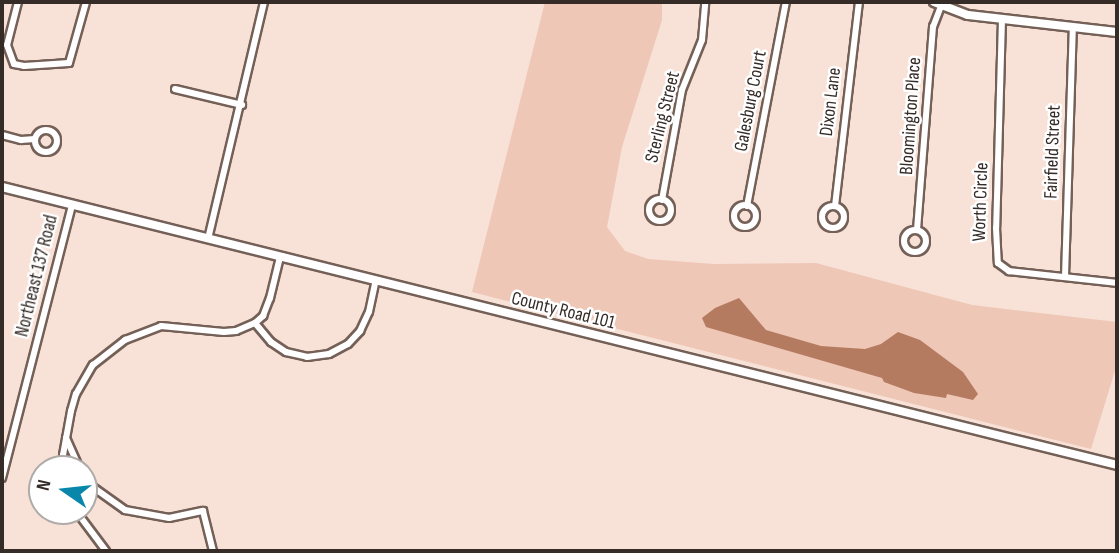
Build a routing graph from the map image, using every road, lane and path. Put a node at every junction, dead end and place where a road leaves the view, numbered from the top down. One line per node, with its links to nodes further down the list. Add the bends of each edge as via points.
1 (18, 2): 2 (street, via 7,45 15,64 24,66 69,63)
2 (86, 2)
3 (264, 2): 12 (street)
4 (705, 2): 16 (street, Sterling Street, via 702,40 682,90)
5 (786, 2): 18 (street, Galesburg Court)
6 (859, 2): 19 (street, Dixon Lane)
7 (938, 4): 8 (street, via 968,15); 20 (street, Bloomington Place)
8 (1002, 19): 9 (street); 23 (street, Worth Circle, via 996,255 1001,268 1009,271)
9 (1073, 27): 10 (street); 23 (street, Fairfield Street)
10 (1117, 32)
11 (175, 89): 12 (street)
12 (242, 105): 21 (street)
13 (2, 135): 14 (street)
14 (35, 139)
15 (2, 187): 17 (street, County Road 101)
16 (662, 200)
17 (72, 205): 21 (street, County Road 101); 31 (street, Northeast 137 Road)
18 (747, 206)
19 (835, 206)
20 (917, 230)
21 (208, 239): 22 (street, County Road 101)
22 (280, 257): 24 (street, County Road 101); 26 (street, via 270,298)
23 (1065, 277): 25 (street, Worth Circle)
24 (376, 280): 26 (street, via 360,331 329,354 307,357 286,352); 30 (street, County Road 101)
25 (1117, 283)
26 (255, 323): 27 (street, via 224,332 162,326 125,340 88,373 76,394)
27 (66, 438): 28 (street); 29 (street)
28 (65, 455)
29 (74, 455)
30 (1117, 465)
31 (2, 478)
32 (98, 491): 35 (street, via 125,510 169,518 203,511)
33 (86, 525): 34 (street)
34 (106, 551)
35 (213, 551)

